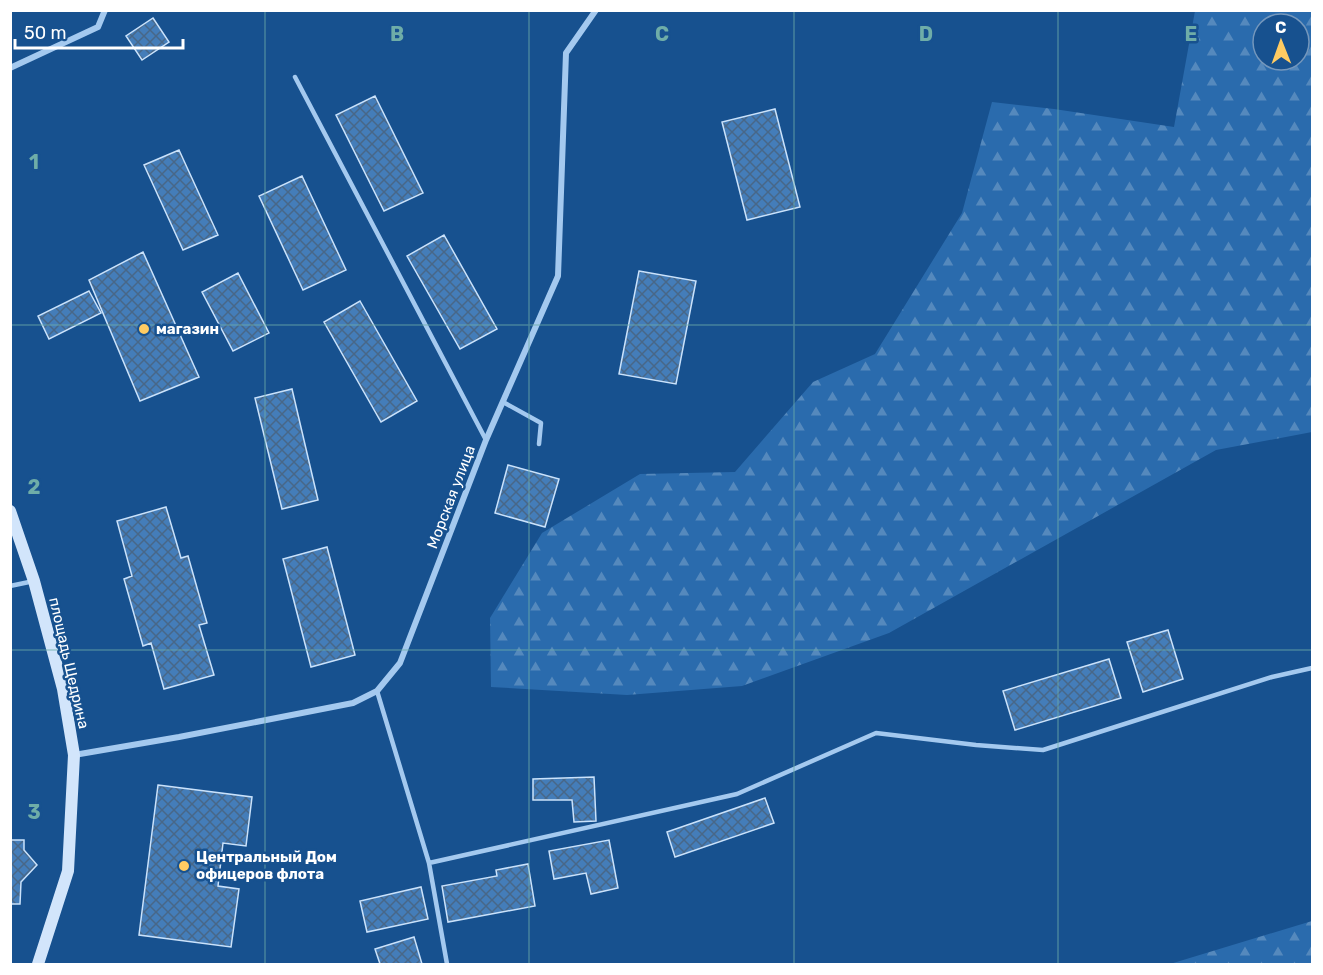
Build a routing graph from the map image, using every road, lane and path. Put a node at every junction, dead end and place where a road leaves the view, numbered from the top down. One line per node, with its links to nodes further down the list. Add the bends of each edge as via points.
1 (105, 10): 3 (street, via 98,27)
2 (596, 10): 5 (street, Морская улица, via 566,53 558,276)
3 (10, 68)
4 (296, 77): 6 (lane)
5 (503, 402): 6 (street, Морская улица); 7 (lane, via 541,423)
6 (486, 440): 12 (street, Морская улица, via 400,663)
7 (539, 444)
8 (10, 511): 9 (main road, площадь Щедрина)
9 (34, 581): 10 (lane); 13 (main road, площадь Щедрина, via 63,689)
10 (10, 586)
11 (1312, 668): 14 (lane, via 1272,677 1043,750 876,733 737,794)
12 (377, 691): 13 (street, Морская улица, via 353,703); 14 (lane)
13 (74, 755): 15 (main road, площадь Щедрина, via 68,871)
14 (429, 863): 16 (lane)
15 (38, 964)
16 (447, 964)

